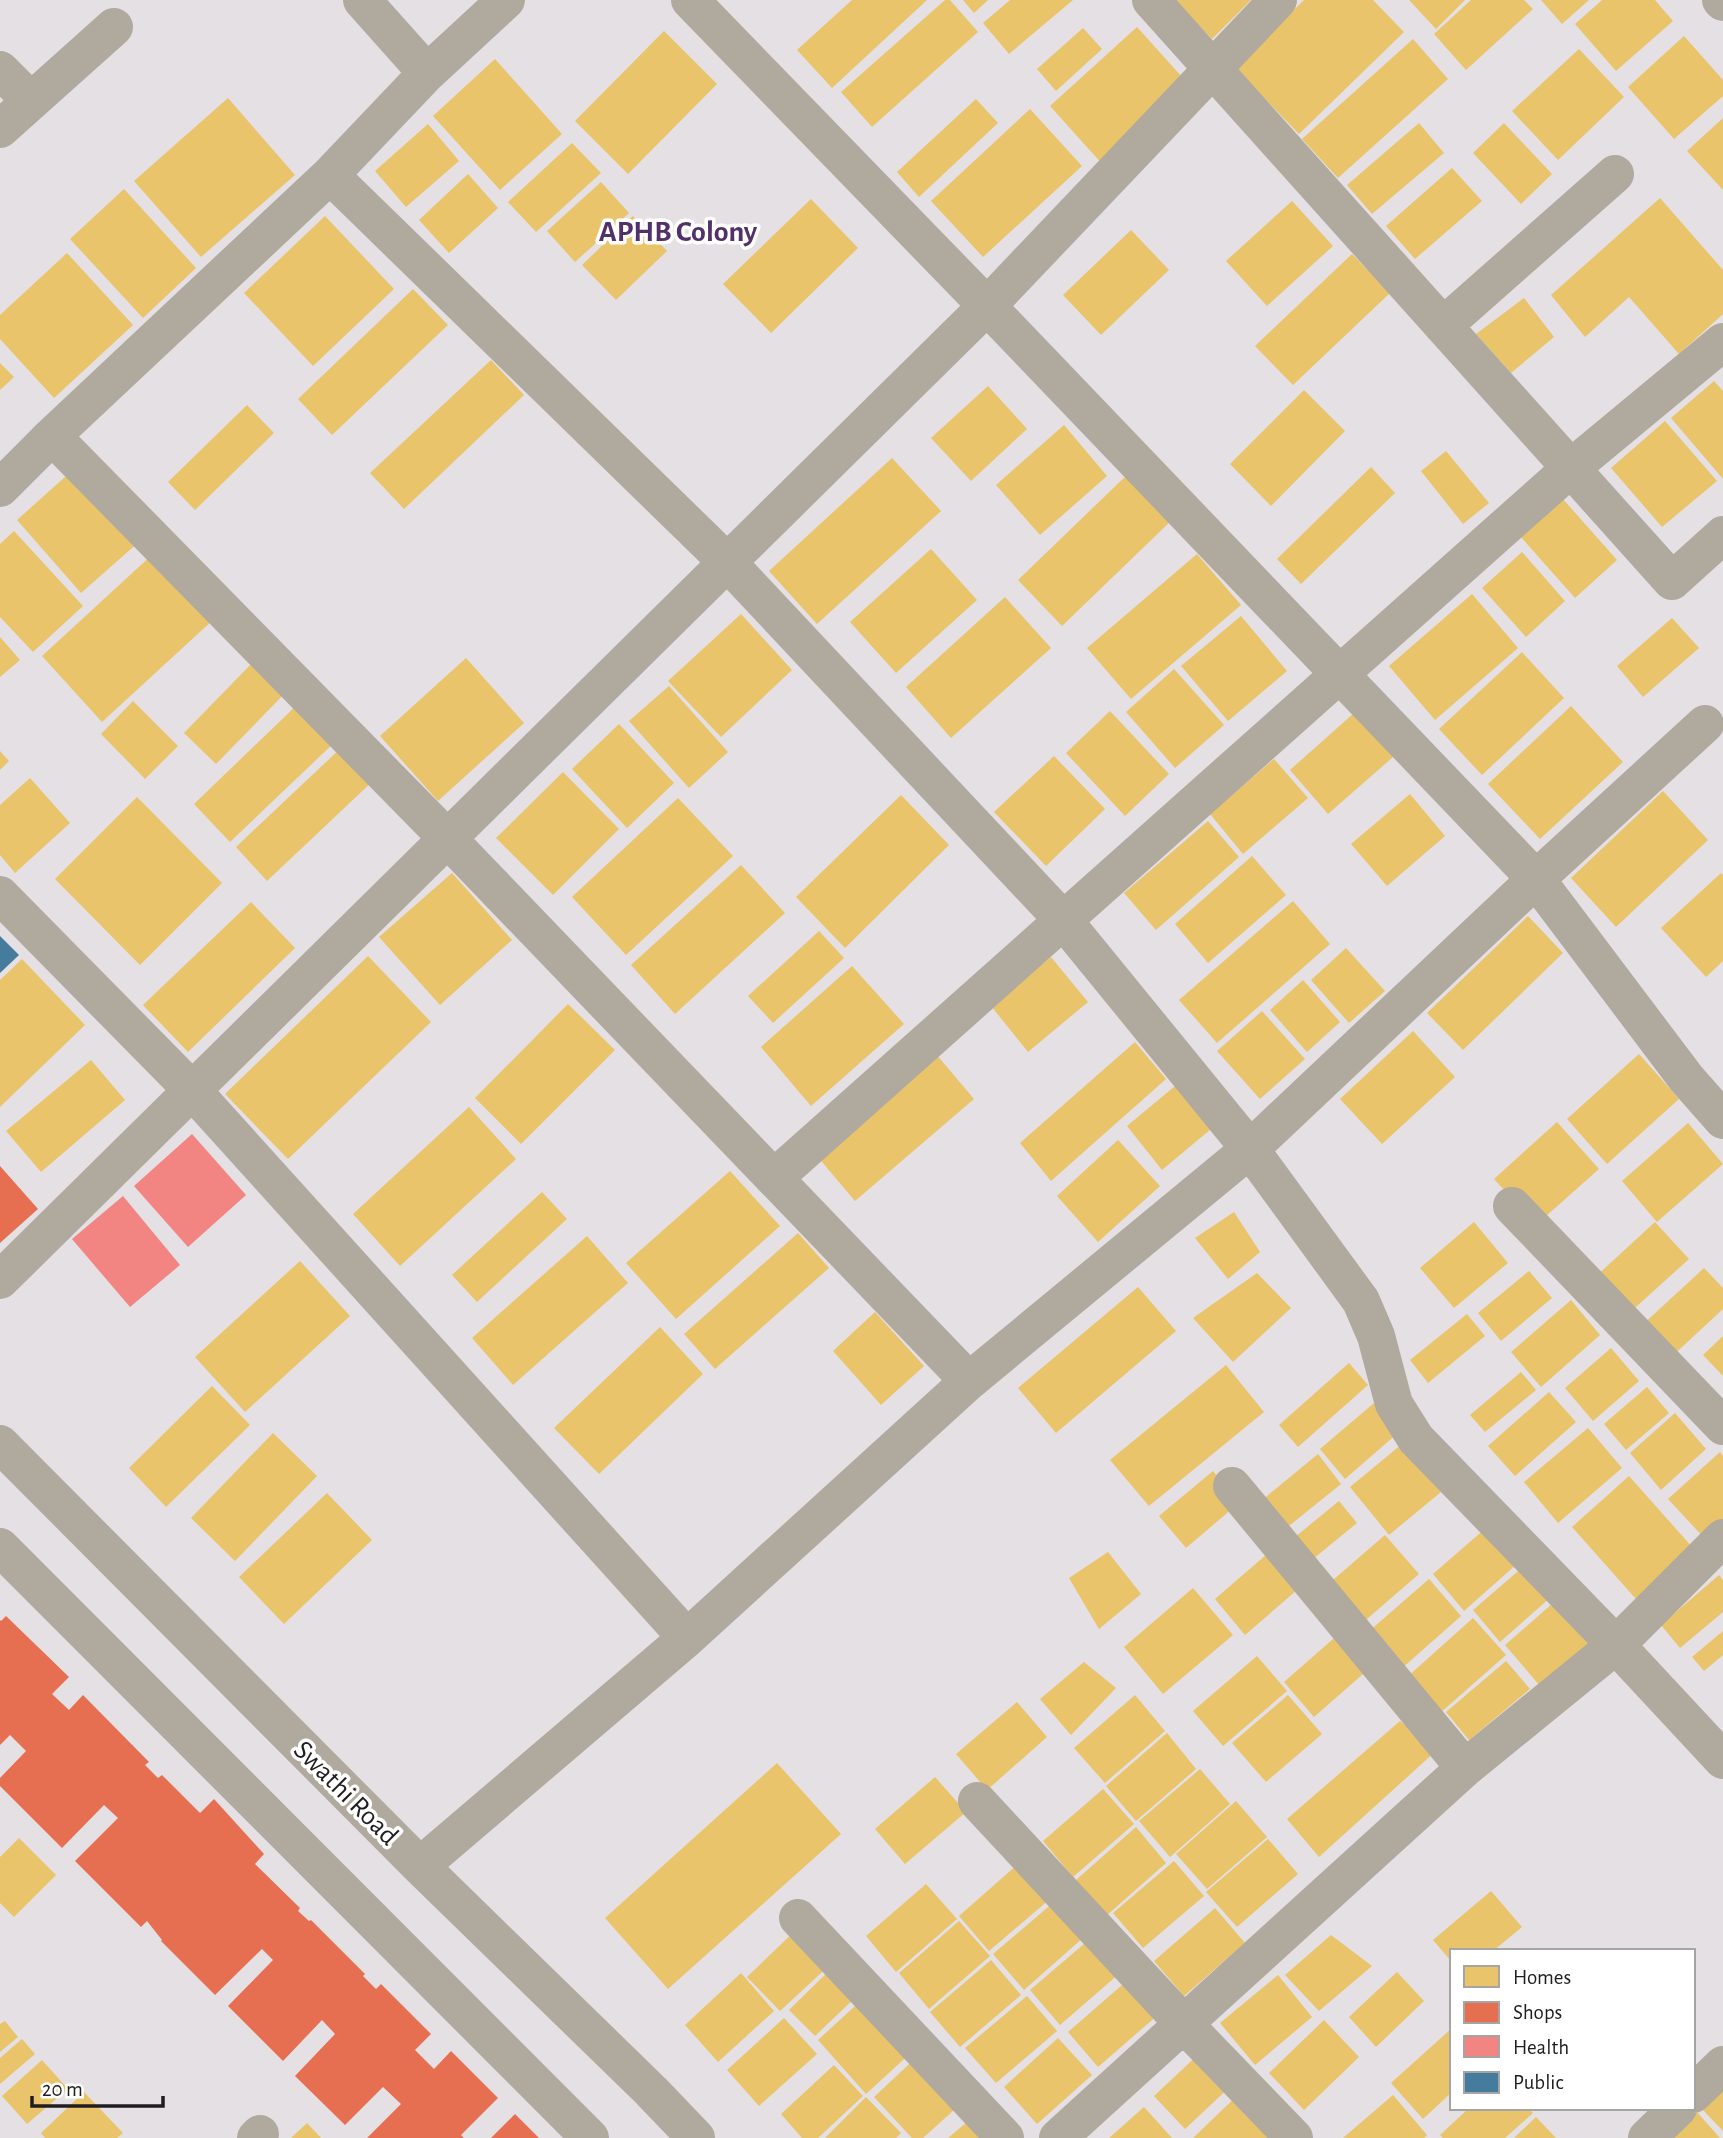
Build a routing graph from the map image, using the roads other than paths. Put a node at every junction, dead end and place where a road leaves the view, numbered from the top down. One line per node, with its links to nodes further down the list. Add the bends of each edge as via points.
1 (362, 0): 9 (street)
2 (506, 0): 9 (street)
3 (690, 0): 14 (street)
4 (1151, 0): 7 (street)
5 (1278, 0): 7 (street)
6 (114, 27): 10 (street)
7 (1213, 69): 14 (street); 15 (street)
8 (0, 70): 10 (street)
9 (428, 73): 13 (street)
10 (31, 101): 11 (street)
11 (0, 129)
12 (1615, 174): 15 (street)
13 (330, 175): 17 (street); 21 (street)
14 (987, 306): 21 (street); 22 (street)
15 (1443, 326): 18 (street)
16 (1723, 342): 18 (street)
17 (52, 436): 19 (street); 24 (street)
18 (1571, 468): 20 (street, via 1672,581); 22 (street)
19 (0, 488)
20 (1723, 535)
21 (728, 563): 24 (street); 27 (street)
22 (1340, 673): 25 (street); 27 (street)
23 (1705, 724): 25 (street)
24 (447, 838): 28 (street); 31 (street)
25 (1535, 879): 29 (street); 30 (street)
26 (0, 895): 28 (street)
27 (1064, 921): 30 (street); 31 (street)
28 (191, 1089): 33 (street); 40 (street)
29 (1723, 1120)
30 (1250, 1149): 34 (street); 41 (street, via 1361,1300 1394,1404 1416,1439)
31 (774, 1178): 34 (street)
32 (1512, 1206): 35 (street)
33 (0, 1280)
34 (969, 1381): 40 (street)
35 (1723, 1426)
36 (0, 1444): 45 (street, Swathi Road)
37 (1232, 1486): 43 (street)
38 (1723, 1538): 41 (street)
39 (0, 1547): 51 (street)
40 (687, 1638): 45 (street)
41 (1616, 1645): 42 (street); 43 (street)
42 (1723, 1760)
43 (1465, 1768): 47 (street)
44 (977, 1801): 47 (street)
45 (420, 1866): 52 (street, Swathi Road)
46 (798, 1918): 53 (street)
47 (1184, 2024): 54 (street); 55 (street)
48 (1723, 2065): 49 (street)
49 (1695, 2092)
50 (1676, 2110): 56 (street)
51 (590, 2138)
52 (696, 2138)
53 (1005, 2138)
54 (1058, 2138)
55 (1294, 2138)
56 (1647, 2138)

